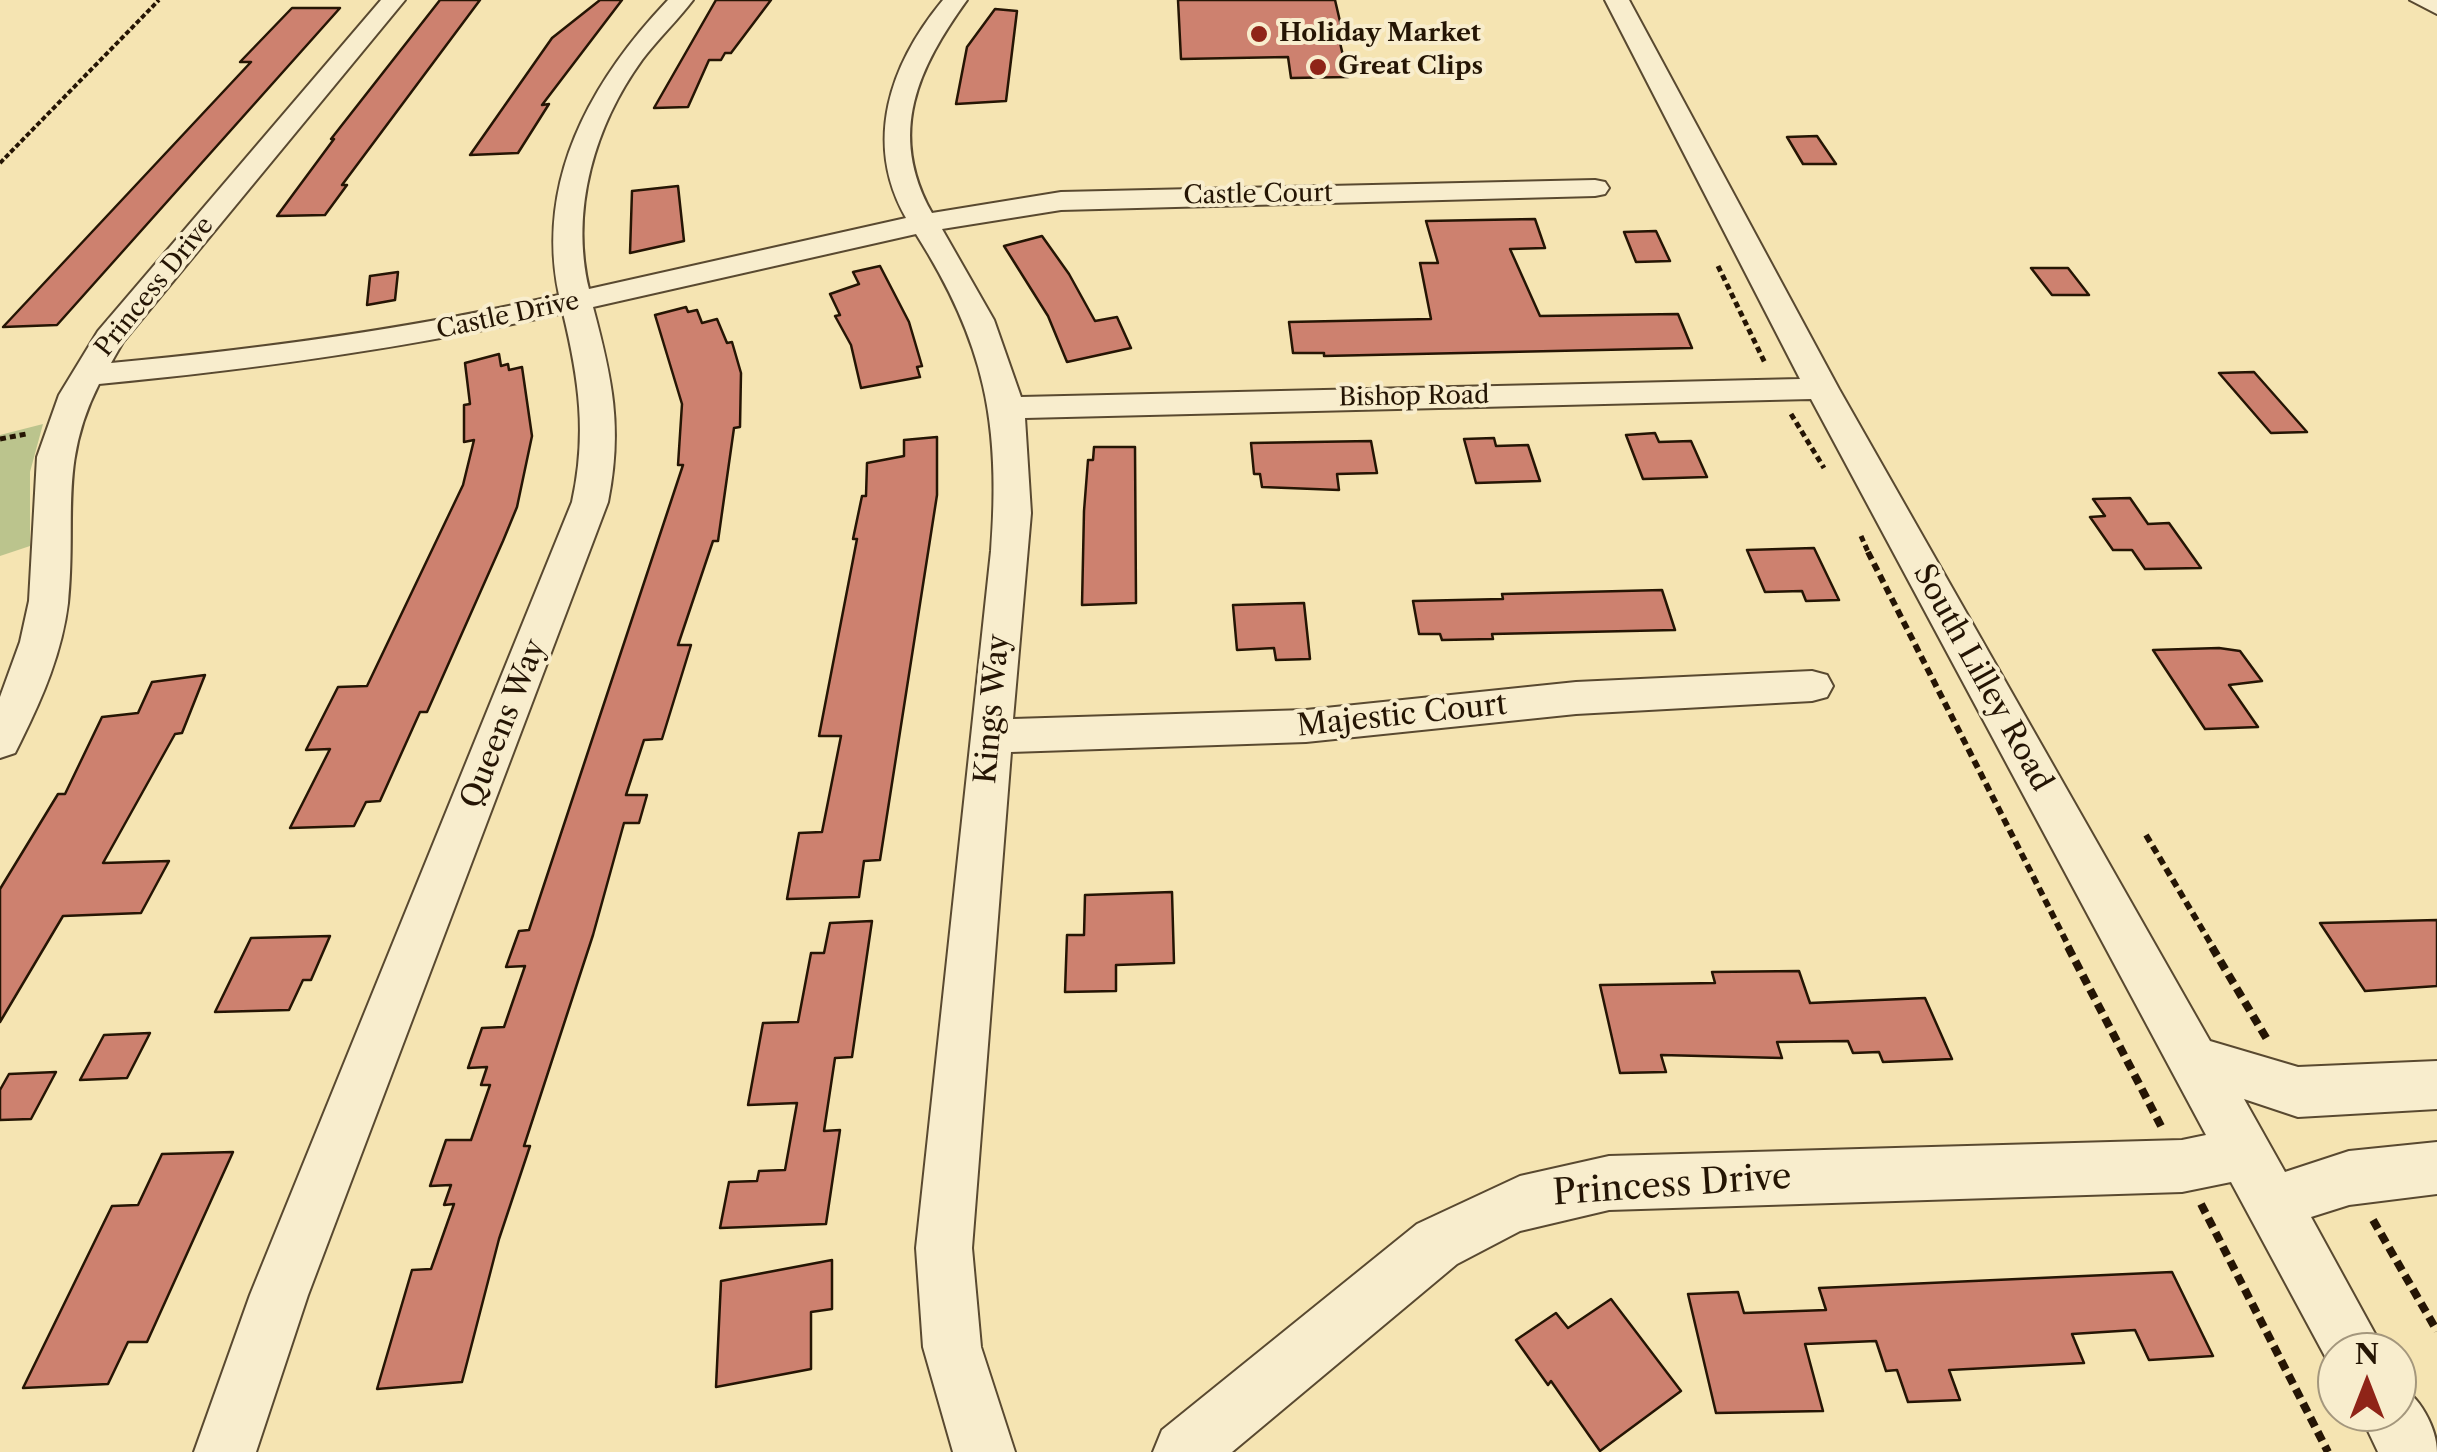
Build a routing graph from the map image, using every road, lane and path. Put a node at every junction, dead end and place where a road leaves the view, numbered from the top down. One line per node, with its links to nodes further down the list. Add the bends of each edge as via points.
1 (160, 0): 8 (path)
2 (393, 0): 13 (street, Princess Drive, via 110,338)
3 (681, 0): 12 (street, Queens Way, via 632,56 577,161 566,237)
4 (955, 0): 10 (street, Kings Way, via 923,41 898,122 899,168)
5 (1616, 0): 15 (street, South Lilley Road)
6 (2422, 0): 7 (street)
7 (2437, 7)
8 (0, 163)
9 (1594, 188): 10 (street, Castle Court, via 1086,199)
10 (924, 223): 12 (street, Castle Drive); 16 (street, Kings Way, via 975,312)
11 (1716, 262): 14 (path)
12 (578, 302): 13 (street, Castle Drive, via 336,349); 31 (street, Queens Way, via 602,405 599,470 590,502 279,1296)
13 (86, 376): 23 (street, Princess Drive, via 55,453 47,610 38,654)
14 (1777, 388): 15 (street, Bishop Road); 16 (street, Bishop Road); 19 (path)
15 (1822, 388): 24 (street, South Lilley Road)
16 (1006, 408): 22 (street, Kings Way, via 1010,500)
17 (26, 434): 18 (path)
18 (0, 438)
19 (1826, 472)
20 (1854, 522): 27 (path)
21 (1812, 686): 22 (street, Majestic Court, via 1576,698 1306,726)
22 (991, 736): 32 (street, Kings Way, via 944,1248 952,1347)
23 (0, 741)
24 (2192, 1059): 25 (street, via 2298,1092); 26 (street, South Lilley Road)
25 (2437, 1086)
26 (2244, 1153): 27 (street, Princess Drive); 29 (street, South Lilley Road)
27 (2182, 1166): 33 (street, Princess Drive, via 1610,1183 1531,1196 1437,1244); 34 (path)
28 (2437, 1168): 29 (street, via 2349,1178)
29 (2272, 1203): 30 (street, South Lilley Road)
30 (2344, 1332)
31 (225, 1452)
32 (984, 1452)
33 (1184, 1452)
34 (2328, 1452)

